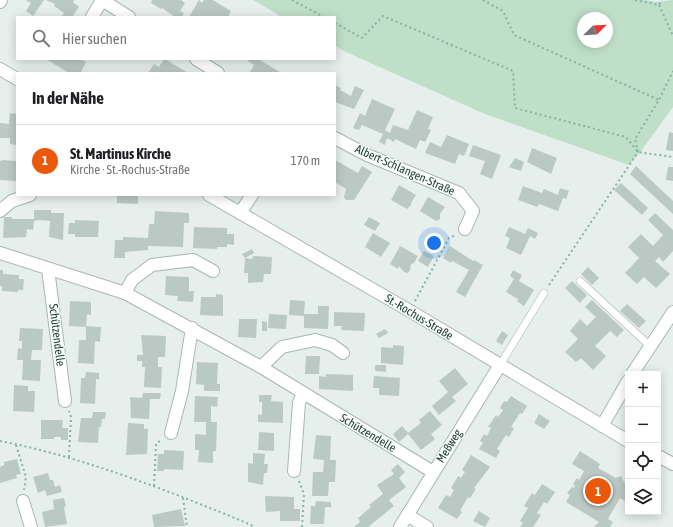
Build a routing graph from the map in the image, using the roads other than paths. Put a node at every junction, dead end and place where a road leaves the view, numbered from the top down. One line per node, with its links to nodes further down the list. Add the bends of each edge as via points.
1 (102, 0): 2 (street); 3 (street)
2 (93, 16)
3 (127, 16)
4 (198, 60): 6 (street)
5 (0, 69): 7 (street)
6 (216, 72)
7 (16, 78)
8 (336, 139): 14 (street, Albert-Schlangen-Straße, via 367,155 458,193 473,211)
9 (27, 196): 12 (street, via 12,201)
10 (212, 196): 13 (street, St.-Rochus-Straße)
11 (251, 196): 13 (street)
12 (0, 211)
13 (240, 213): 25 (street, St.-Rochus-Straße)
14 (465, 229)
15 (0, 253): 16 (street, Schützendelle)
16 (48, 269): 19 (street, Schützendelle); 30 (street, Schützendelle)
17 (213, 271): 19 (street, via 193,260 152,265 132,280)
18 (580, 281): 23 (lane)
19 (125, 293): 22 (street, Schützendelle)
20 (544, 293): 25 (lane)
21 (673, 312): 23 (street)
22 (192, 328): 26 (street, Schützendelle); 32 (street, via 182,391)
23 (650, 346): 27 (street)
24 (343, 353): 26 (street, via 332,345 315,340 282,347)
25 (500, 365): 31 (street, St.-Rochus-Straße); 37 (street, Meßweg)
26 (261, 367): 29 (street, Schützendelle)
27 (634, 371)
28 (625, 386): 31 (street)
29 (303, 393): 36 (street, via 299,403); 37 (street, Schützendelle)
30 (65, 401)
31 (602, 426): 33 (street, St.-Rochus-Straße)
32 (171, 433)
33 (625, 438)
34 (661, 458): 35 (street)
35 (673, 464)
36 (294, 471)
37 (432, 472): 39 (street, Meßweg)
38 (23, 501): 40 (street)
39 (407, 516): 41 (street, Meßweg); 42 (street)
40 (31, 527)
41 (400, 527)
42 (427, 527)

